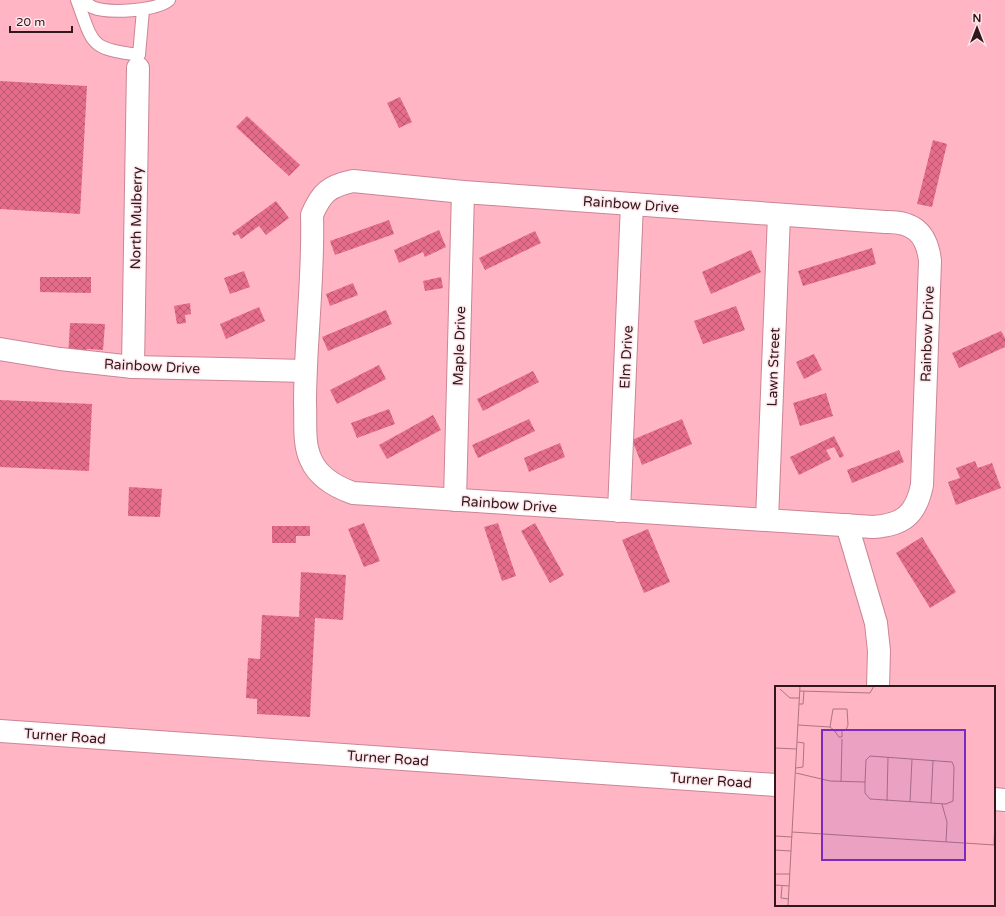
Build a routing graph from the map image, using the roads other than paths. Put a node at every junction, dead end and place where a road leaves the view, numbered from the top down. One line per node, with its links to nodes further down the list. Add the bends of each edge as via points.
1 (77, 0): 4 (lane, via 90,35 96,43 104,49 139,55)
2 (82, 0): 4 (lane, via 93,7)
3 (169, 0): 4 (lane)
4 (143, 10)
5 (138, 68): 10 (street, North Mulberry)
6 (463, 192): 7 (street, Rainbow Drive); 11 (street, Rainbow Drive, via 353,181 338,184 318,200 312,215); 12 (street, Maple Drive)
7 (632, 204): 8 (street, Rainbow Drive); 13 (street, Elm Drive)
8 (779, 215): 14 (street, Lawn Street); 15 (street, Rainbow Drive, via 898,222 912,226 922,234 928,248 930,261 922,485 919,500 912,512 902,521 889,526)
9 (0, 349): 10 (street, Rainbow Drive, via 60,360)
10 (133, 367): 11 (street, Rainbow Drive)
11 (305, 372): 12 (street, Rainbow Drive, via 306,445 312,461 322,476 336,487 353,493)
12 (455, 500): 13 (street, Rainbow Drive)
13 (619, 510): 14 (street, Rainbow Drive)
14 (767, 520): 15 (street, Rainbow Drive)
15 (847, 525): 16 (street, via 876,623 879,651)
16 (878, 686)
17 (0, 731): 18 (street, Turner Road)
18 (775, 785)
19 (995, 799): 20 (street)
20 (1005, 800)

